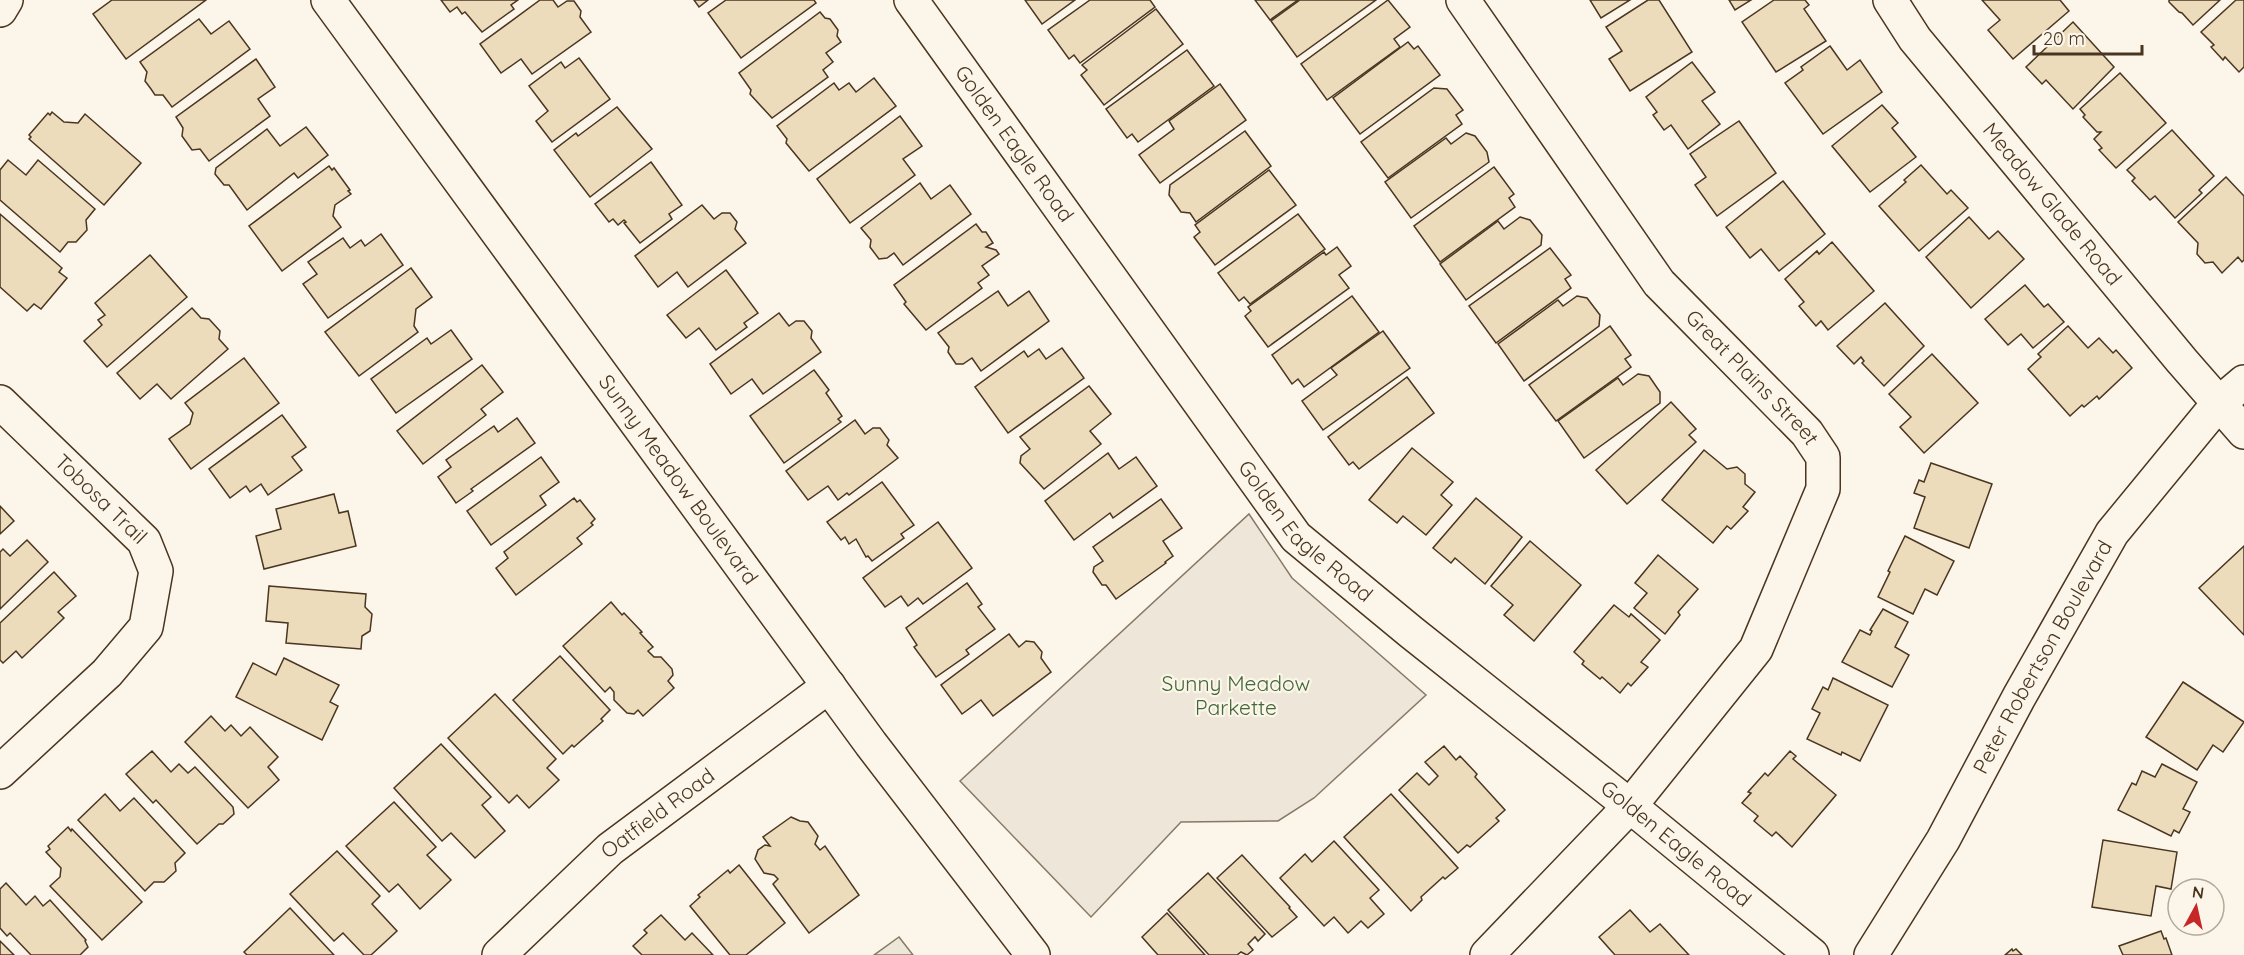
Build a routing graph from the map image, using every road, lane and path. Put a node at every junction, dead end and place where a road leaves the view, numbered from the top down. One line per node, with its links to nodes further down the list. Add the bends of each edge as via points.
1 (6, 0): 6 (street)
2 (328, 0): 11 (street, Sunny Meadow Boulevard)
3 (911, 0): 13 (street, Golden Eagle Road, via 1296,537)
4 (1463, 0): 13 (street, Great Plains Street, via 1659,283 1807,433 1823,457 1823,489 1756,649)
5 (1890, 0): 9 (street, Meadow Glade Road, via 1916,39)
6 (0, 10)
7 (2244, 382): 9 (street, Peter Robertson Boulevard)
8 (0, 402): 12 (street, Tobosa Trail, via 144,541 156,571 146,627 107,673)
9 (2218, 405): 10 (street, Meadow Glade Road); 18 (street, Peter Robertson Boulevard, via 2112,533 1943,840)
10 (2244, 432)
11 (829, 686): 14 (street, Oatfield Road, via 610,849); 15 (street, Sunny Meadow Boulevard)
12 (0, 772)
13 (1630, 806): 16 (street, Great Plains Street); 17 (street, Golden Eagle Road)
14 (499, 955)
15 (1033, 955)
16 (1487, 955)
17 (1812, 955)
18 (1871, 955)

